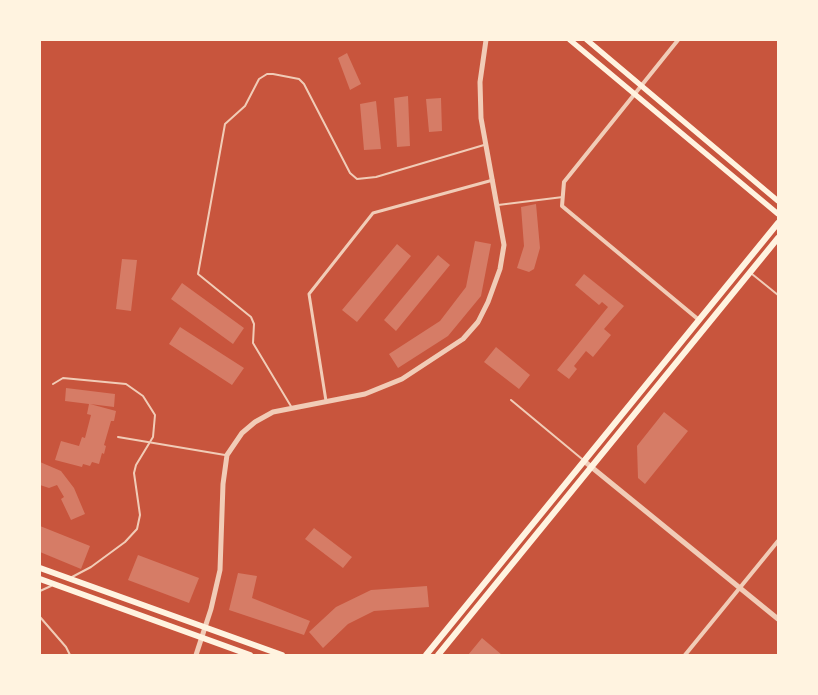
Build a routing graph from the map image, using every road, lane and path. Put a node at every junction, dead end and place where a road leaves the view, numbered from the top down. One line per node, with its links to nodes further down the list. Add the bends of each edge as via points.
1 (486, 40): 7 (street, via 480,82)
2 (570, 40): 6 (main road)
3 (587, 40): 5 (main road)
4 (678, 40): 5 (street)
5 (642, 86): 6 (street); 10 (main road)
6 (635, 95): 9 (street, via 564,182); 12 (main road)
7 (486, 145): 8 (street); 21 (lane, via 376,177 357,179 350,173 304,84 293,77 273,74 259,79 245,106 225,124 198,274 251,317 253,343)
8 (493, 180): 11 (street); 20 (street, via 373,213 308,294)
9 (563, 197): 11 (lane); 17 (street, via 562,206)
10 (778, 201)
11 (498, 205): 20 (street, via 504,245 500,269 478,322 457,343 402,379 365,394)
12 (778, 214)
13 (778, 223): 17 (main road)
14 (778, 238): 15 (main road)
15 (750, 272): 16 (lane); 25 (main road)
16 (778, 295)
17 (699, 320): 24 (main road)
18 (53, 384): 28 (lane, via 63,378 126,384 144,396 155,415 152,437 134,473 140,515 137,529 91,568)
19 (511, 400): 24 (lane)
20 (326, 401): 21 (street)
21 (292, 408): 23 (street, via 272,412 254,422)
22 (118, 437): 23 (lane)
23 (227, 455): 36 (street, via 220,570)
24 (584, 461): 25 (street); 39 (main road)
25 (592, 467): 31 (street); 40 (main road)
26 (778, 541): 31 (street)
27 (40, 568): 28 (main road)
28 (69, 578): 30 (lane); 38 (main road)
29 (40, 579): 30 (main road)
30 (55, 585): 32 (lane); 37 (main road)
31 (740, 588): 34 (street); 41 (street)
32 (40, 591)
33 (40, 618): 35 (lane)
34 (778, 618)
35 (70, 655)
36 (196, 655)
37 (250, 655)
38 (282, 655)
39 (426, 655)
40 (438, 655)
41 (685, 655)

